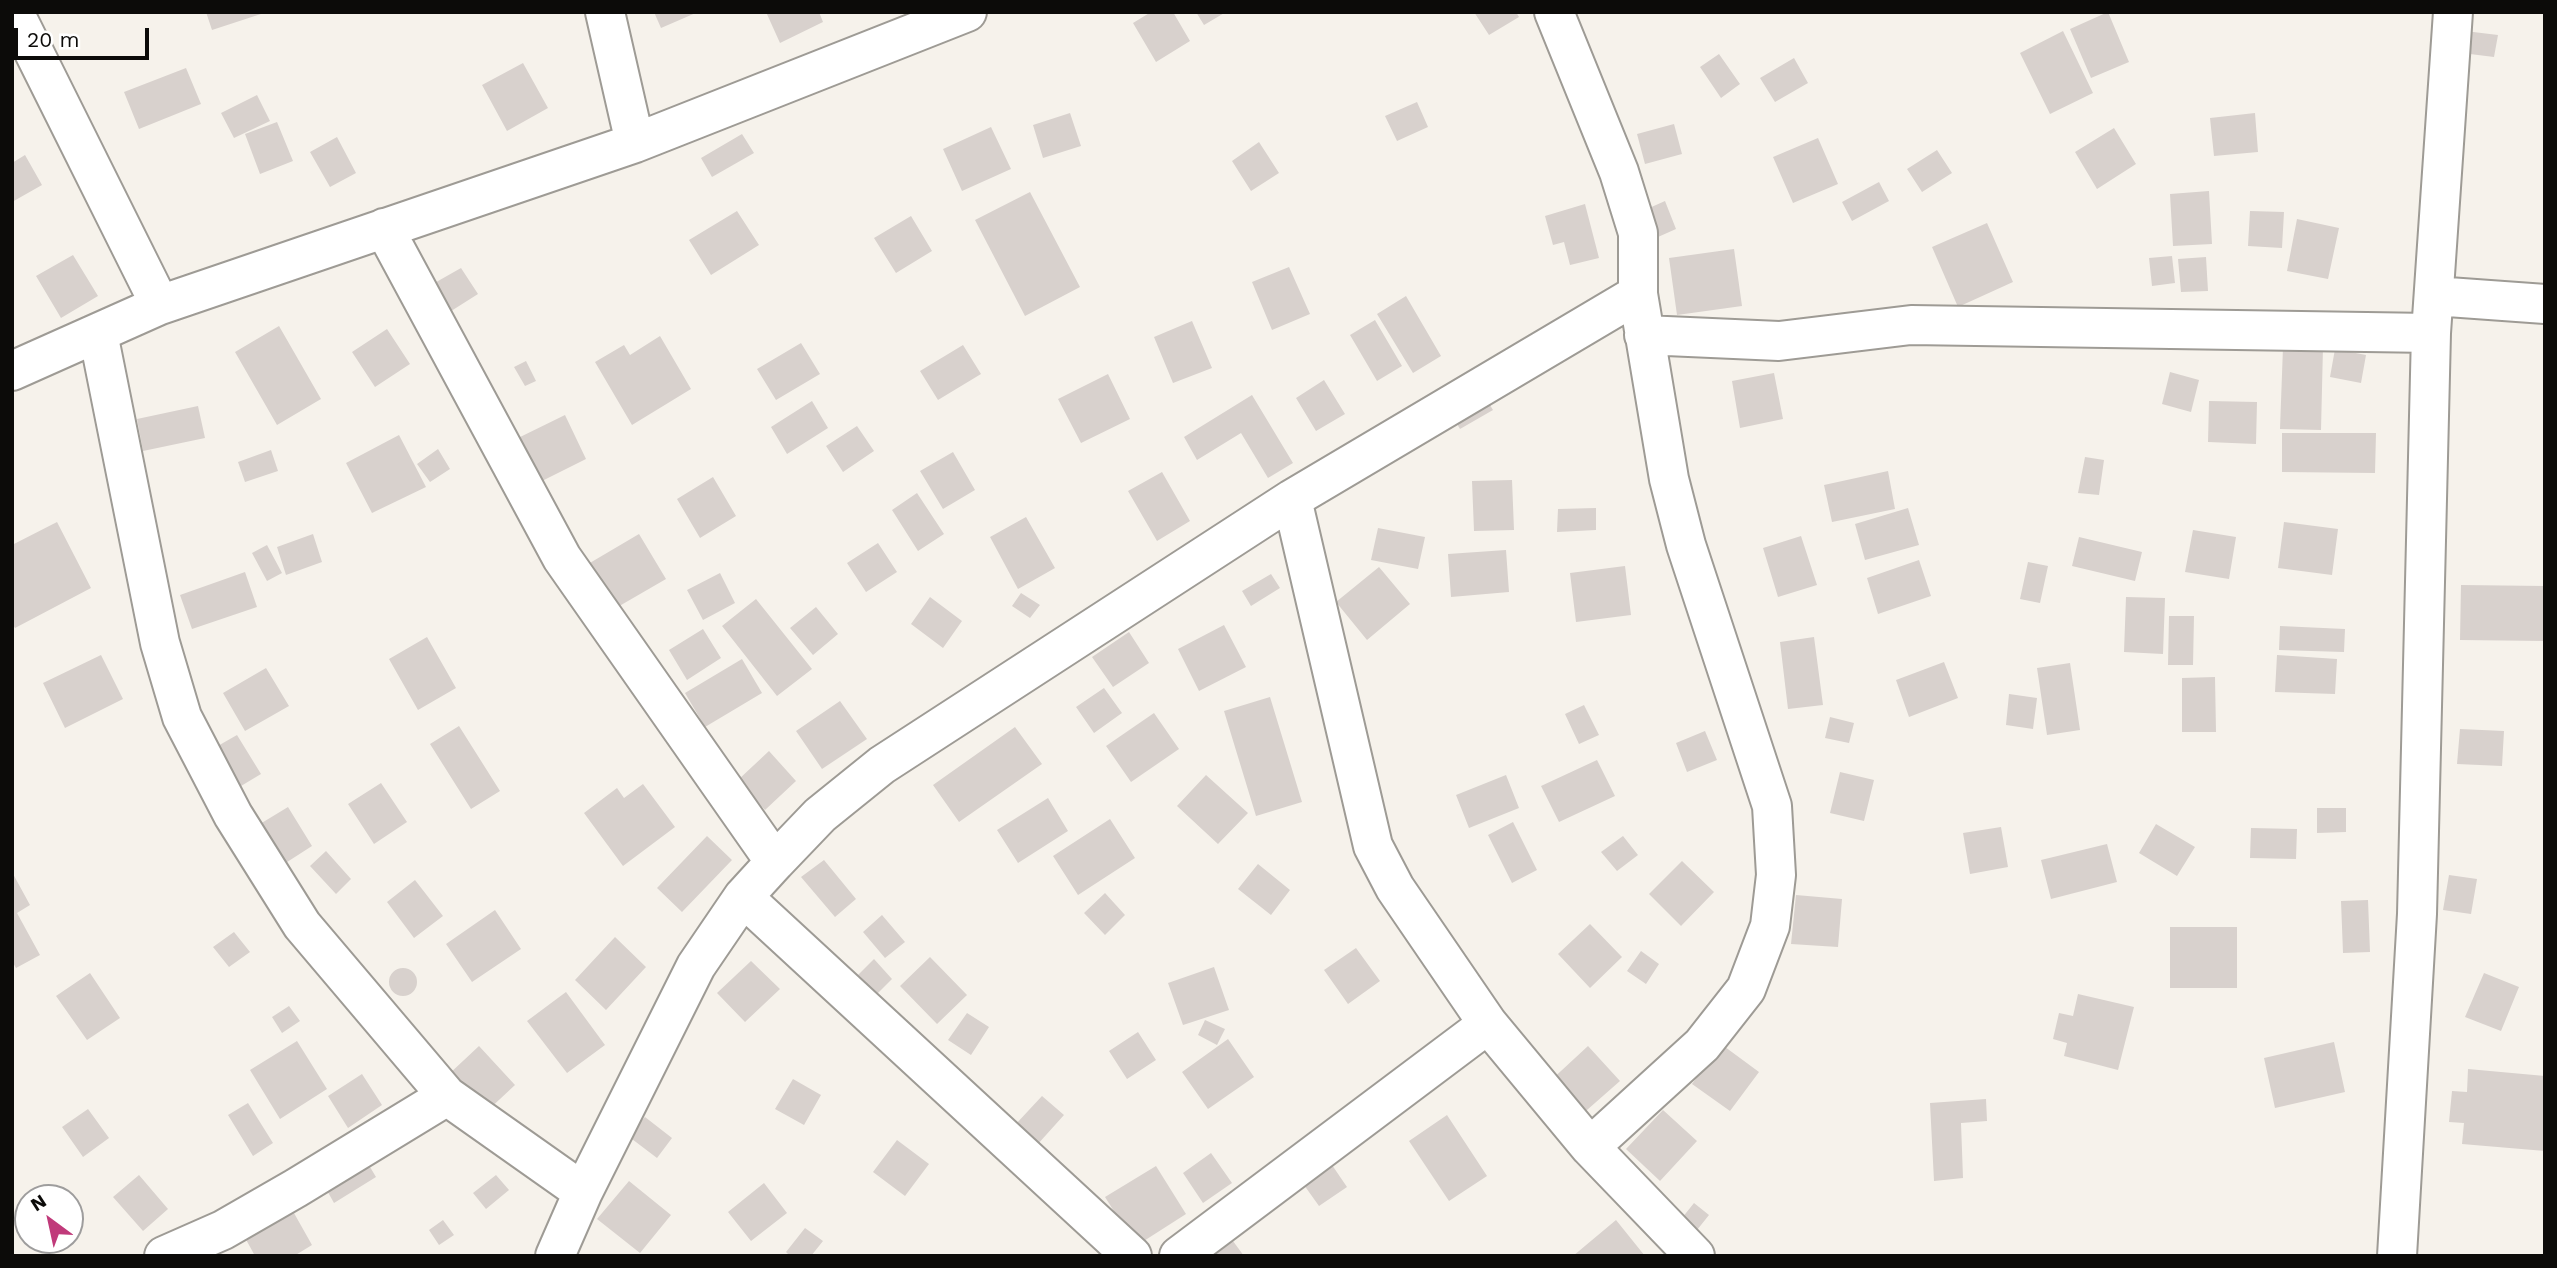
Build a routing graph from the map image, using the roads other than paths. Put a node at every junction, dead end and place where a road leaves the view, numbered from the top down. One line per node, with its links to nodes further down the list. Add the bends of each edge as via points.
1 (15, 12): 11 (street)
2 (605, 12): 6 (street)
3 (967, 12): 6 (street)
4 (1554, 12): 8 (street, via 1619,172 1638,233)
5 (2453, 12): 9 (street)
6 (635, 143): 7 (street)
7 (384, 228): 11 (street); 17 (street, via 562,558)
8 (1638, 294): 14 (street); 16 (street)
9 (2434, 296): 10 (street); 13 (street)
10 (2545, 304)
11 (160, 305): 12 (street)
12 (98, 333): 15 (street); 20 (street, via 160,643 182,717 233,815 302,925)
13 (2431, 333): 14 (street, via 1911,325 1779,341); 28 (street, via 2417,914)
14 (1644, 335): 21 (street, via 1669,479 1686,545 1772,806 1776,875 1770,926 1746,989 1702,1045)
15 (12, 371)
16 (1292, 499): 17 (street, via 882,765 820,815); 19 (street, via 1373,846 1395,888)
17 (775, 862): 18 (street)
18 (743, 897): 22 (street, via 696,966); 25 (street)
19 (1488, 1024): 21 (street); 26 (street)
20 (447, 1096): 22 (street); 23 (street, via 223,1230)
21 (1590, 1147): 27 (street)
22 (583, 1192): 24 (street)
23 (164, 1256)
24 (555, 1256)
25 (1132, 1256)
26 (1179, 1256)
27 (1695, 1256)
28 (2397, 1256)

